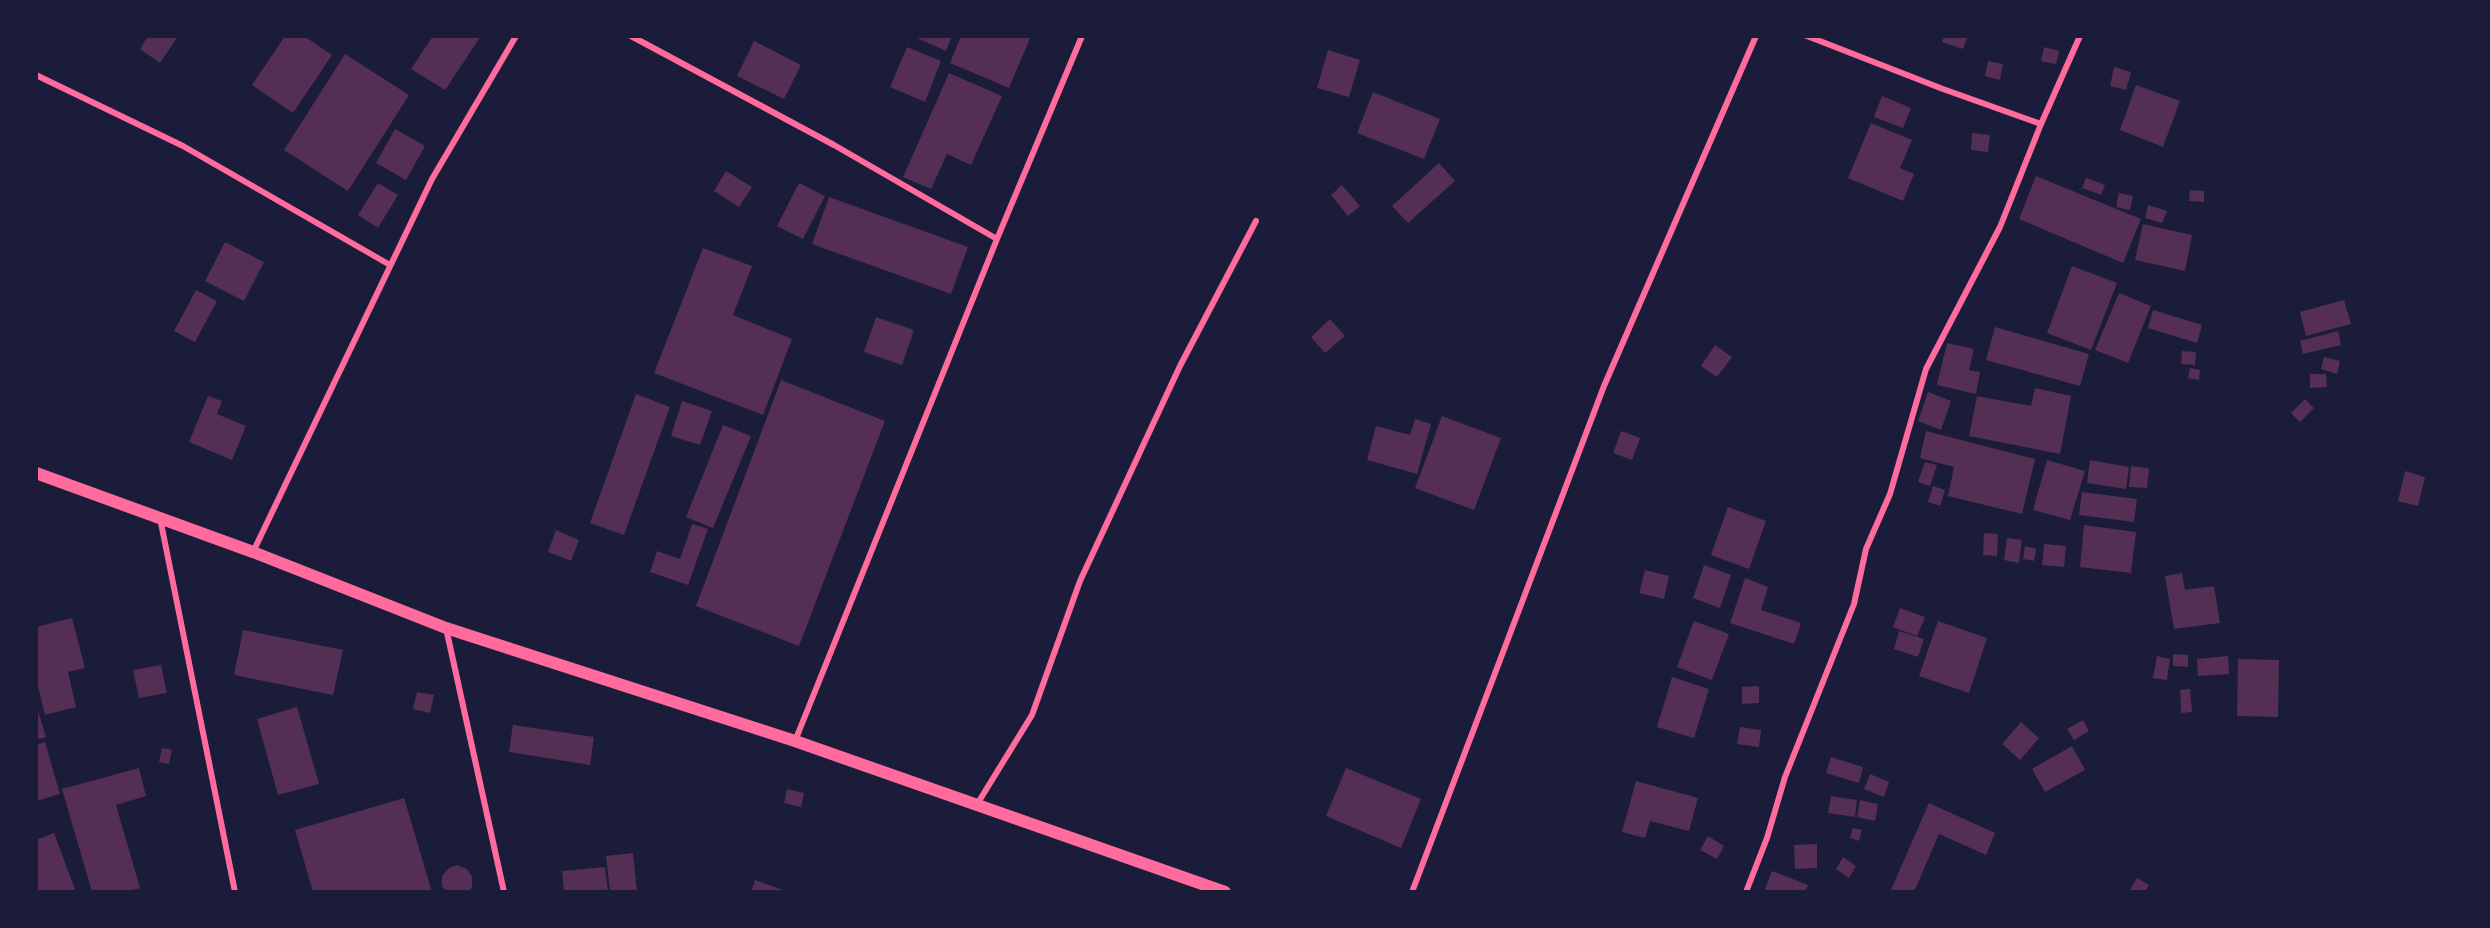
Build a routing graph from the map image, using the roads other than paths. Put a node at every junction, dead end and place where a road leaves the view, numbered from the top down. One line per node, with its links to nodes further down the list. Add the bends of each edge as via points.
1 (516, 36): 11 (street, via 432,179)
2 (631, 36): 10 (street, via 834,145)
3 (1082, 36): 10 (street)
4 (1756, 36): 21 (street, via 1604,386)
5 (1807, 36): 8 (street)
6 (2080, 36): 8 (street)
7 (36, 75): 11 (street, via 183,146)
8 (2041, 124): 22 (street, via 2000,227 1926,369 1890,494 1866,549 1854,604 1785,777)
9 (1256, 221): 17 (street, via 1180,366 1080,581 1032,715)
10 (997, 239): 16 (street)
11 (390, 265): 14 (street)
12 (36, 473): 13 (main road)
13 (160, 518): 14 (main road); 18 (street)
14 (253, 552): 15 (main road)
15 (446, 628): 16 (main road); 19 (street)
16 (795, 741): 17 (main road)
17 (976, 806): 20 (main road)
18 (236, 892)
19 (504, 892)
20 (1225, 892)
21 (1412, 892)
22 (1746, 892)

